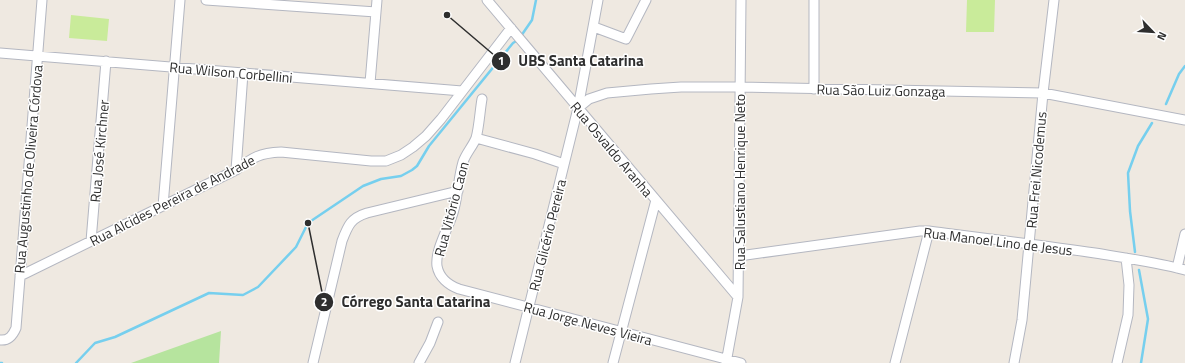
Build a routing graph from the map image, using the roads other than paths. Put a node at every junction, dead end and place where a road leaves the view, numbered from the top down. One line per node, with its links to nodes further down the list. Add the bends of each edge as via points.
1 (42, 0): 15 (street, Rua Augustinho de Oliveira Córdova)
2 (180, 0): 17 (street)
3 (206, 0): 11 (street)
4 (377, 0): 11 (street)
5 (487, 0): 13 (street, Rua Osvaldo Aranha)
6 (598, 0): 12 (street, Rua Glicério Pereira)
7 (646, 0): 12 (street, via 626,39)
8 (741, 0): 20 (street, Rua Salustiano Henrique Neto)
9 (814, 0): 21 (street)
10 (1054, 0): 23 (street, Rua Frei Nicodemus)
11 (376, 12): 19 (street)
12 (594, 27): 25 (street, Rua Glicério Pereira)
13 (513, 30): 22 (street, Rua Alcides Pereira de Andrade); 25 (street, Rua Osvaldo Aranha)
14 (0, 53): 15 (street, Rua Wilson Corbellini)
15 (37, 56): 16 (street, Rua Wilson Corbellini); 41 (street, Rua Augustinho de Oliveira Córdova)
16 (106, 61): 17 (street, Rua Wilson Corbellini); 35 (street, Rua José Kirchner)
17 (175, 67): 18 (street, Rua Wilson Corbellini); 32 (street)
18 (243, 73): 19 (street, Rua Wilson Corbellini); 29 (street)
19 (370, 83): 22 (street, Rua Wilson Corbellini)
20 (740, 88): 21 (street, Rua São Luiz Gonzaga); 25 (street, Rua São Luiz Gonzaga, via 651,88 607,93 589,98); 37 (street, Rua Salustiano Henrique Neto)
21 (814, 89): 23 (street, Rua São Luiz Gonzaga)
22 (462, 91): 29 (street, Rua Alcides Pereira de Andrade, via 426,136 401,155 386,161 270,152 258,155)
23 (1044, 93): 26 (street, Rua São Luiz Gonzaga); 36 (street, Rua Frei Nicodemus)
24 (482, 99): 27 (street, Rua Vitório Caon)
25 (578, 108): 28 (street, Rua Glicério Pereira); 31 (street, Rua Osvaldo Aranha)
26 (1185, 120)
27 (476, 138): 28 (street); 30 (street, Rua Vitório Caon, via 463,162)
28 (564, 164): 43 (street, Rua Glicério Pereira)
29 (236, 170): 32 (street, Rua Alcides Pereira de Andrade)
30 (458, 191): 40 (street, Rua Vitório Caon, via 438,254 437,267); 48 (street, via 367,212 352,220 342,241)
31 (656, 200): 42 (street, Rua Osvaldo Aranha); 45 (street)
32 (163, 206): 35 (street, Rua Alcides Pereira de Andrade)
33 (929, 231): 36 (street, Rua Manoel Lino de Jesus); 37 (street, Rua Manoel Lino de Jesus); 53 (street)
34 (1185, 234): 39 (street)
35 (92, 241): 41 (street, Rua Alcides Pereira de Andrade)
36 (1029, 243): 38 (street, Rua Manoel Lino de Jesus); 54 (street, Rua Frei Nicodemus, via 1022,320)
37 (739, 256): 42 (street, Rua Salustiano Henrique Neto)
38 (1126, 258): 39 (street, Rua Manoel Lino de Jesus); 55 (street, via 1129,308)
39 (1181, 269)
40 (440, 274): 43 (street, Rua Jorge Neves Vieira, via 453,287)
41 (20, 276): 46 (street, Rua Augustinho de Oliveira Córdova, via 16,328 12,336)
42 (738, 297): 47 (street, Rua Salustiano Henrique Neto)
43 (529, 307): 45 (street, Rua Jorge Neves Vieira); 50 (street, Rua Glicério Pereira)
44 (438, 322): 49 (street)
45 (621, 332): 47 (street, Rua Jorge Neves Vieira); 51 (street)
46 (0, 340)
47 (726, 361): 52 (street, Rua Jorge Neves Vieira)
48 (313, 363)
49 (419, 363)
50 (515, 363)
51 (613, 363)
52 (741, 363)
53 (895, 363)
54 (1014, 363)
55 (1116, 363)

